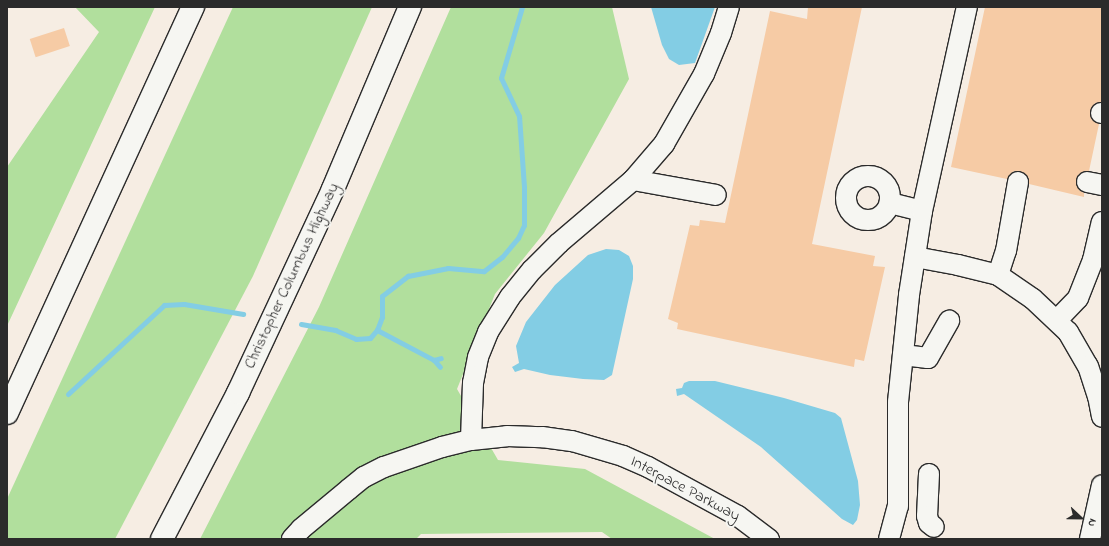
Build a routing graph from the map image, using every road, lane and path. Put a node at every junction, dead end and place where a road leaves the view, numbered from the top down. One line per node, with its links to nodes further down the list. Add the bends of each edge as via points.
1 (193, 7): 16 (highway)
2 (410, 7): 22 (highway, Christopher Columbus Highway, via 333,189 238,393)
3 (729, 7): 5 (street, via 722,33 704,74 664,144)
4 (967, 7): 9 (street)
5 (633, 180): 7 (street); 18 (street, via 559,243 510,296 488,332 478,357 473,383)
6 (1018, 182): 12 (street, via 1006,251)
7 (716, 195)
8 (890, 203): 9 (street)
9 (922, 211): 11 (street)
10 (1102, 222): 13 (street, via 1093,260 1078,298)
11 (914, 257): 12 (street); 15 (street)
12 (998, 275): 13 (street)
13 (1057, 320): 17 (street, via 1068,332 1088,366)
14 (949, 321): 15 (street, via 928,358)
15 (903, 355): 25 (street, via 898,402 898,506)
16 (7, 413)
17 (1102, 417)
18 (471, 440): 23 (street, Interpace Parkway, via 442,447 364,477); 24 (street, Interpace Parkway, via 507,436 542,437 572,441 623,456 738,516)
19 (929, 474): 21 (street, via 927,516 929,523)
20 (1102, 484): 26 (street)
21 (934, 527)
22 (162, 539)
23 (292, 539)
24 (768, 539)
25 (889, 539)
26 (1090, 539)

